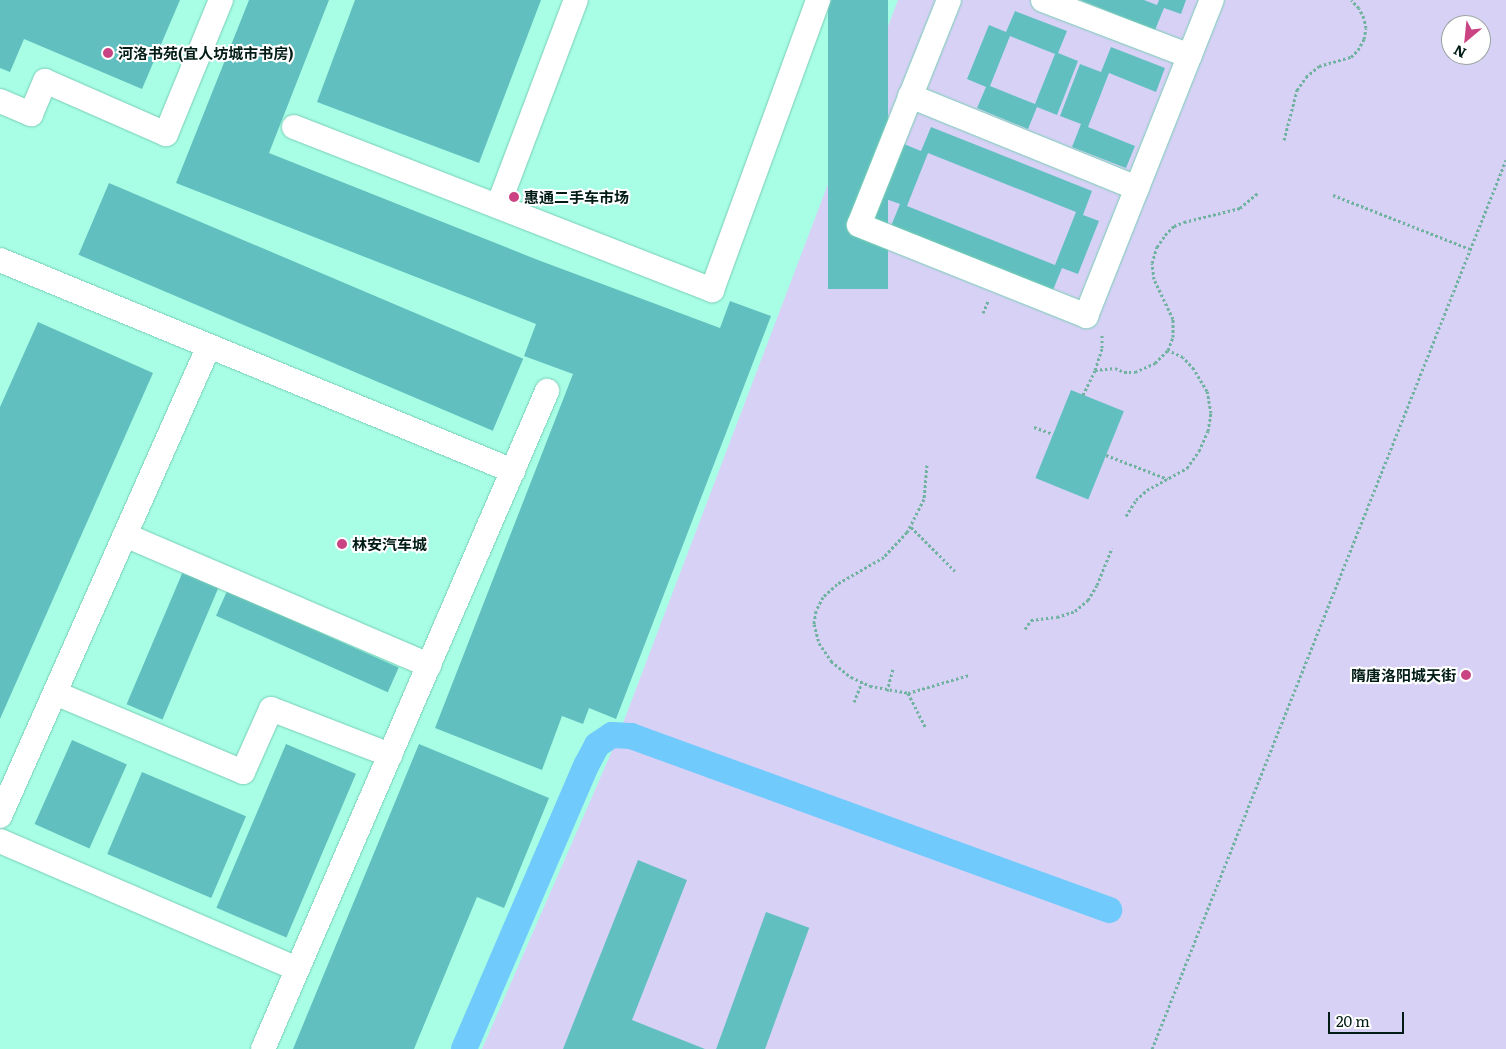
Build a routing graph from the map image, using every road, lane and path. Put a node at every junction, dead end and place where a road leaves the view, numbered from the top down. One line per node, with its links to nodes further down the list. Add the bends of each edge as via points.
1 (222, 0): 10 (lane, via 166,134 45,81 31,114)
2 (576, 0): 17 (lane)
3 (818, 0): 17 (lane, via 712,290)
4 (949, 0): 9 (lane)
5 (1043, 0): 8 (lane)
6 (1212, 0): 8 (lane)
7 (1351, 0): 12 (path, via 1364,18 1364,39 1350,57 1319,66 1306,76 1297,90)
8 (1190, 56): 14 (lane)
9 (910, 96): 14 (lane); 20 (lane, via 859,225)
10 (0, 101)
11 (294, 127): 17 (lane)
12 (1284, 140)
13 (1506, 160): 18 (path)
14 (1137, 188): 20 (lane)
15 (1258, 193): 22 (path, via 1240,208 1174,226 1157,247 1152,263 1154,279 1173,319 1173,337)
16 (1333, 195): 18 (path)
17 (498, 206)
18 (1470, 249): 52 (path)
19 (0, 260): 21 (lane)
20 (1086, 316): 23 (path, via 1099,326 1103,336)
21 (209, 346): 30 (lane); 34 (lane)
22 (1168, 350): 23 (path, via 1155,363 1135,372 1115,368); 31 (path, via 1183,357 1194,369 1207,391 1211,413 1208,431 1199,451 1187,468)
23 (1096, 370): 25 (path)
24 (547, 392): 30 (lane)
25 (1083, 395)
26 (1034, 427): 27 (path)
27 (1053, 434)
28 (1106, 455): 31 (path)
29 (927, 465): 33 (path, via 924,499)
30 (513, 471): 38 (lane)
31 (1168, 479): 32 (path, via 1147,490)
32 (1126, 516)
33 (911, 527): 36 (path); 41 (path, via 884,557 837,584 823,597 816,611 814,624 819,643 831,661)
34 (125, 535): 38 (lane); 43 (lane)
35 (1112, 548): 37 (path, via 1088,600 1075,611 1057,618 1031,620)
36 (955, 571)
37 (1025, 629)
38 (429, 666): 47 (lane)
39 (893, 669): 42 (path)
40 (968, 675): 44 (path)
41 (862, 682): 42 (path); 45 (path)
42 (887, 691): 44 (path)
43 (55, 693): 47 (lane, via 243,772 271,709); 48 (lane)
44 (908, 693): 46 (path)
45 (854, 702)
46 (926, 728)
47 (390, 755): 50 (lane)
48 (0, 816)
49 (0, 841): 50 (lane)
50 (297, 969): 51 (lane)
51 (263, 1049)
52 (1152, 1049)

